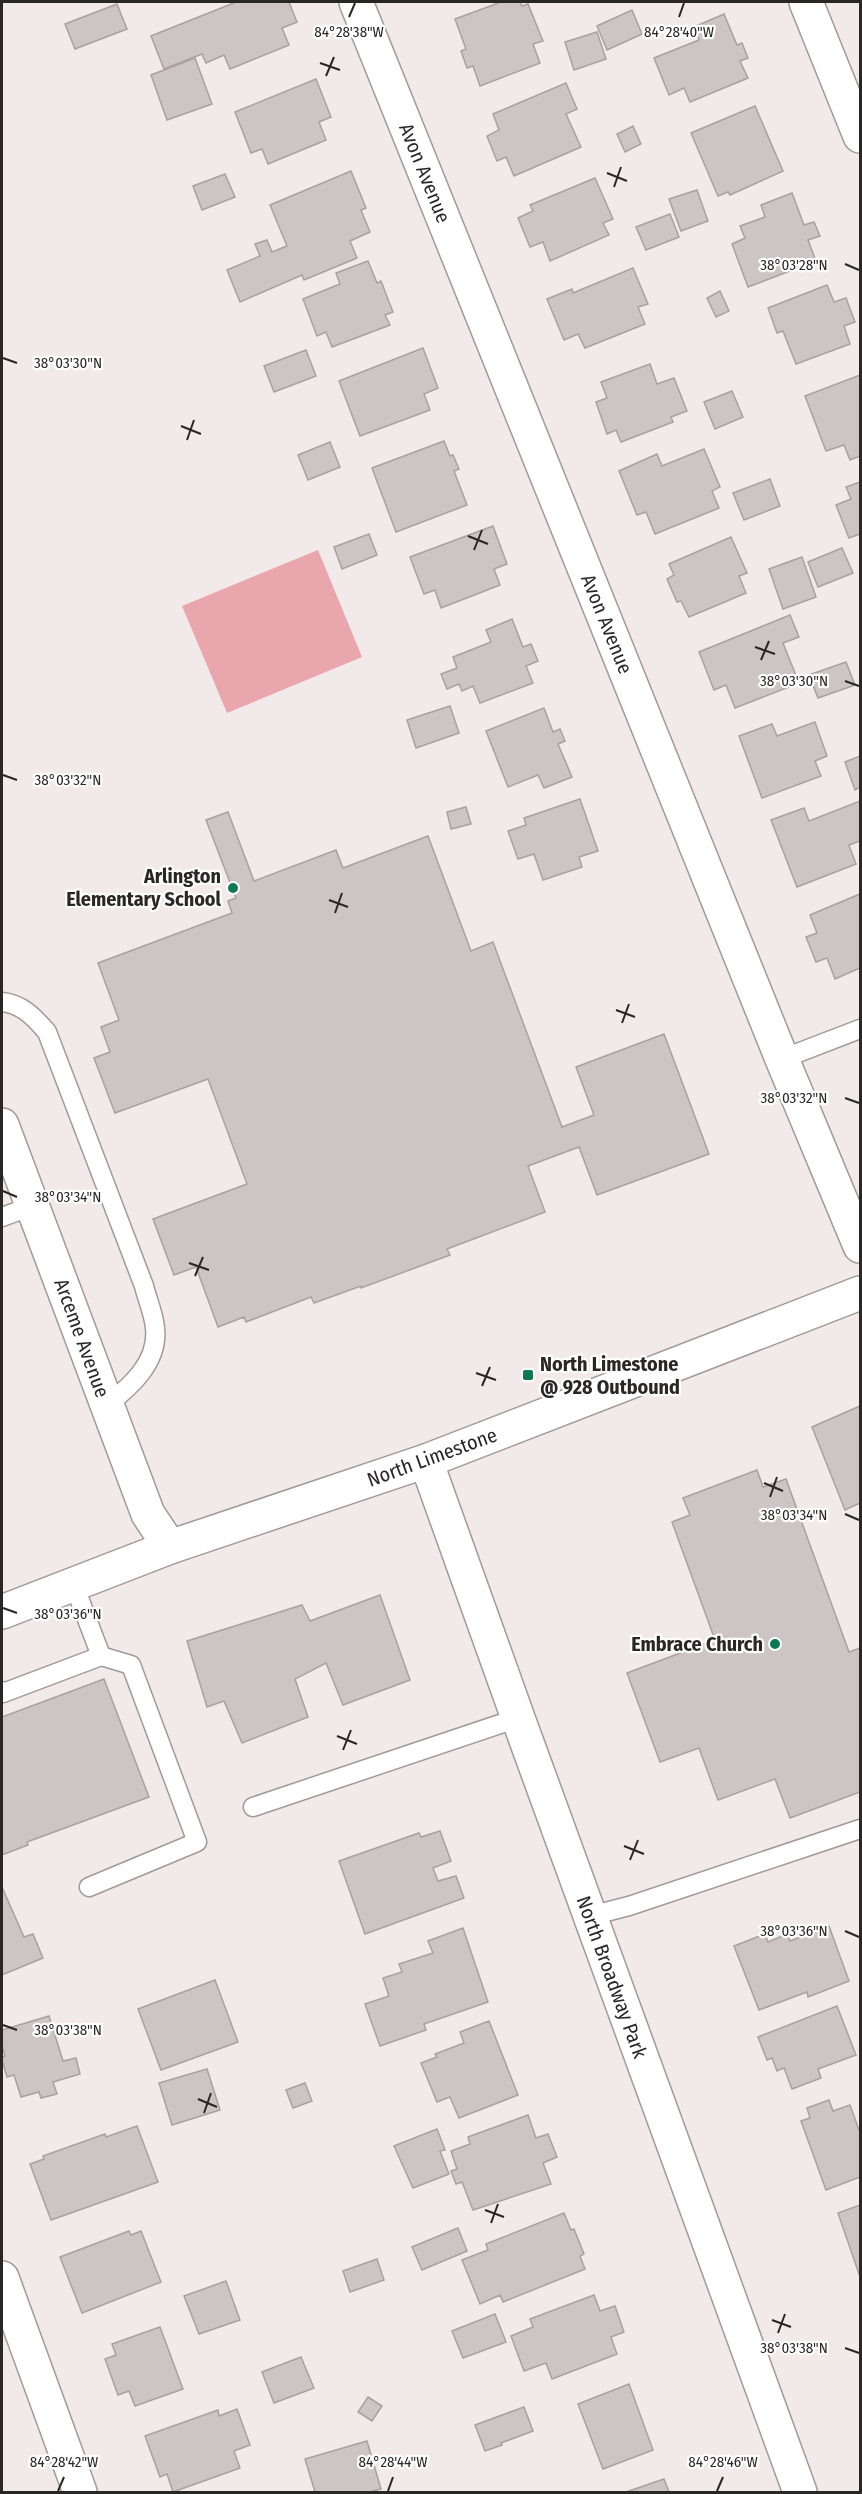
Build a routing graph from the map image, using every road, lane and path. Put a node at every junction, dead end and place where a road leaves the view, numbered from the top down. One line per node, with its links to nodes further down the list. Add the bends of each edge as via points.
1 (356, 2): 6 (street, Avon Avenue)
2 (807, 2): 3 (street)
3 (861, 136)
4 (2, 1002): 12 (lane, via 13,1003 33,1016 47,1032 144,1286 156,1329 146,1365 131,1386)
5 (861, 1029): 6 (lane)
6 (782, 1059): 10 (street, Avon Avenue)
7 (2, 1125): 8 (street, Arceme Avenue)
8 (32, 1206): 9 (lane); 12 (street, Arceme Avenue)
9 (2, 1217)
10 (861, 1246)
11 (861, 1293): 13 (street, North Limestone)
12 (107, 1406): 14 (street, Arceme Avenue, via 148,1514)
13 (426, 1461): 14 (street, North Limestone); 19 (street, North Broadway Park)
14 (170, 1547): 15 (street, North Limestone)
15 (74, 1585): 16 (street, North Limestone); 17 (lane)
16 (2, 1612)
17 (101, 1656): 18 (lane); 22 (lane, via 131,1665 197,1842)
18 (2, 1691)
19 (518, 1718): 20 (lane); 23 (street, North Broadway Park)
20 (253, 1807)
21 (861, 1829): 23 (lane)
22 (88, 1887)
23 (590, 1916): 26 (street, North Broadway Park)
24 (2, 2278): 25 (street)
25 (80, 2493)
26 (800, 2493)

